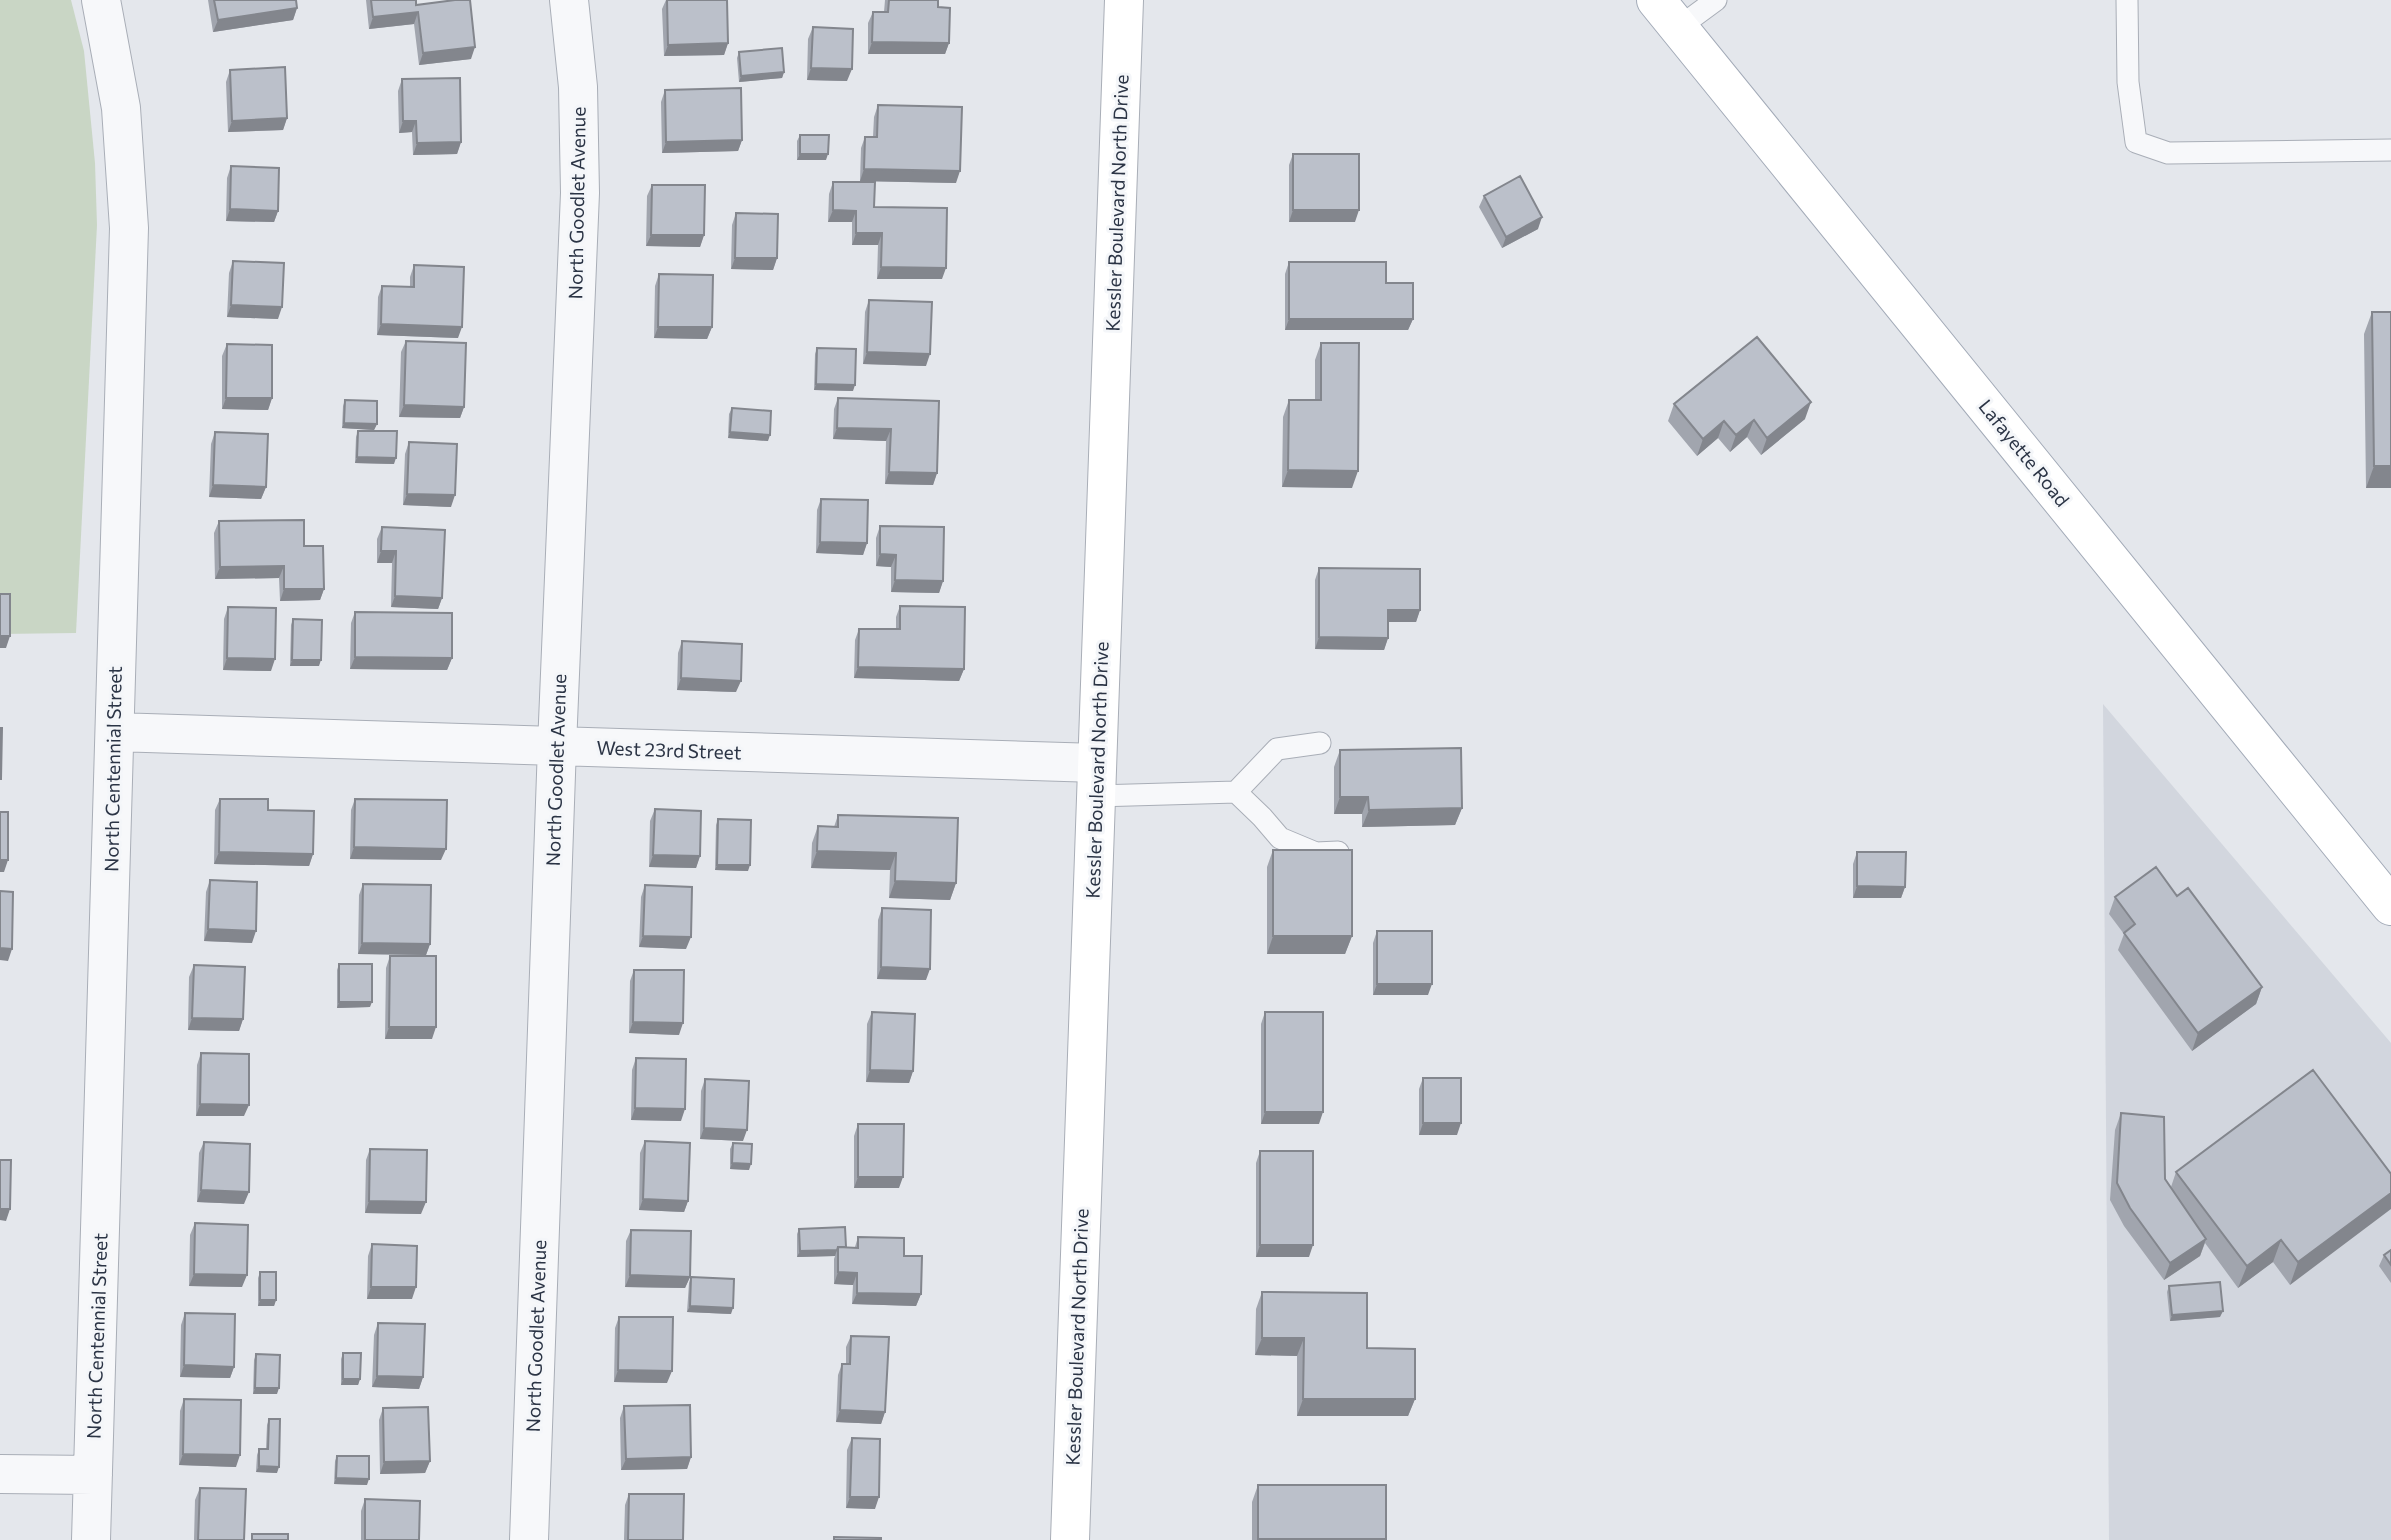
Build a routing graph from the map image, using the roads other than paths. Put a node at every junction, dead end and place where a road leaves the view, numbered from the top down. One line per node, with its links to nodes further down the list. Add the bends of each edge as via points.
1 (101, 0): 8 (street, North Centennial Street, via 121,108 129,228)
2 (569, 0): 10 (street, North Goodlet Avenue, via 578,87 580,193)
3 (1124, 0): 11 (main road, Kessler Boulevard North Drive)
4 (1716, 0): 6 (lane)
5 (2127, 0): 7 (lane, via 2128,82 2136,142 2168,153)
6 (1667, 14): 14 (main road, Lafayette Road)
7 (2391, 149)
8 (115, 732): 10 (street, West 23rd Street); 16 (street, North Centennial Street)
9 (1320, 743): 12 (lane, via 1277,749)
10 (557, 746): 11 (street, West 23rd Street); 18 (street, North Goodlet Avenue)
11 (1097, 780): 12 (lane); 19 (main road, Kessler Boulevard North Drive)
12 (1236, 792): 13 (lane, via 1280,838 1317,853)
13 (1350, 851)
14 (2391, 906)
15 (0, 1475): 16 (street)
16 (93, 1475): 17 (street, North Centennial Street)
17 (91, 1540)
18 (529, 1540)
19 (1070, 1540)

